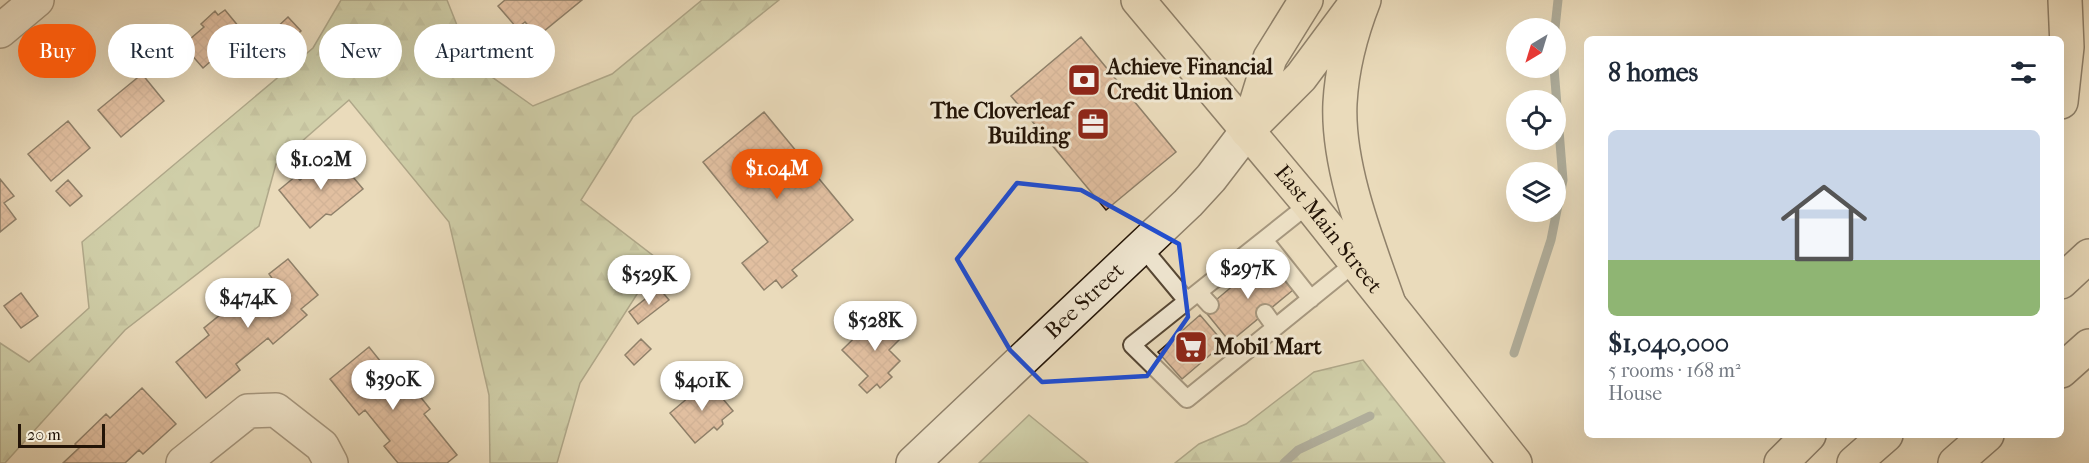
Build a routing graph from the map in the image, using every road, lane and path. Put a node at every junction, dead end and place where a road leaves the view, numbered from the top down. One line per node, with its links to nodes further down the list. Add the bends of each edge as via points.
1 (38, 0): 7 (street)
2 (1138, 0): 9 (main road, East Main Street)
3 (1306, 0): 9 (main road, via 1270,58)
4 (1358, 0): 9 (main road, via 1301,77)
5 (1364, 0): 18 (main road, via 1347,55 1340,119 1353,192)
6 (2066, 0): 8 (main road)
7 (0, 31)
8 (2064, 74)
9 (1247, 131): 10 (main road, East Main Street); 12 (street, Bee Street, via 1211,178)
10 (1309, 204): 11 (lane); 14 (main road, East Main Street)
11 (1265, 241): 16 (lane); 17 (lane, via 1234,274)
12 (1142, 247): 17 (lane); 30 (street, Bee Street)
13 (2089, 256): 15 (main road)
14 (1356, 262): 16 (lane); 18 (main road, East Main Street)
15 (2064, 279)
16 (1311, 299): 20 (lane)
17 (1199, 300): 23 (lane, via 1132,345 1187,399)
18 (1389, 304): 31 (main road, East Main Street)
19 (1264, 313): 20 (lane)
20 (1275, 327): 23 (lane)
21 (1236, 338): 23 (lane)
22 (2089, 346): 24 (main road)
23 (1247, 351)
24 (2064, 368)
25 (1806, 438): 32 (main road)
26 (1883, 438): 33 (main road)
27 (1984, 438): 34 (main road)
28 (183, 463): 29 (street, via 248,411 276,410 322,446)
29 (331, 463)
30 (913, 463)
31 (1515, 463)
32 (1781, 463)
33 (1854, 463)
34 (1955, 463)

